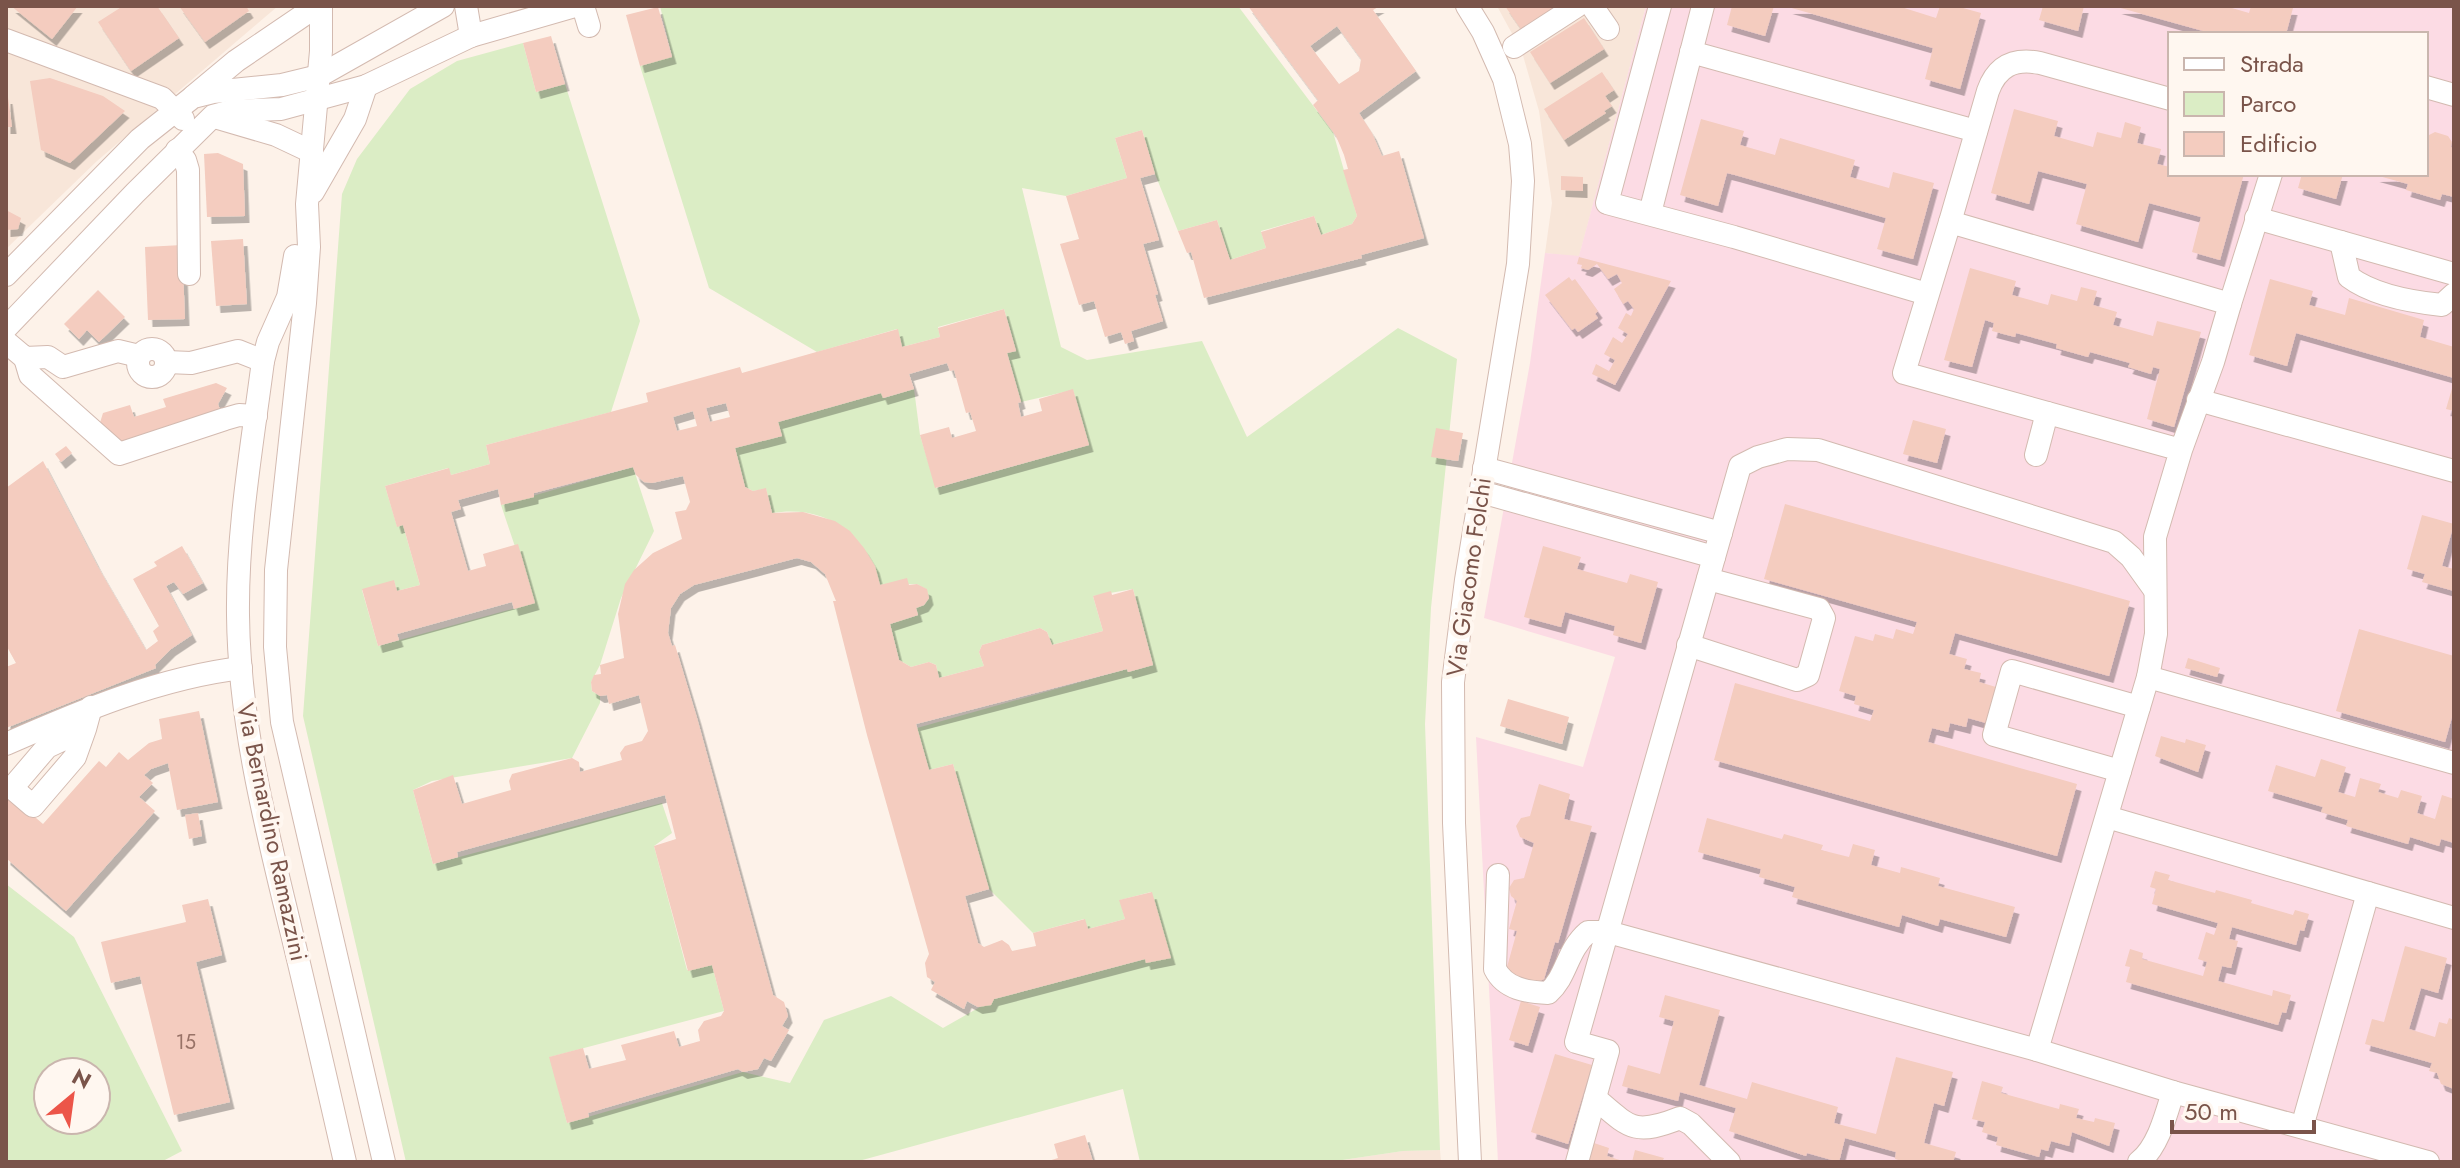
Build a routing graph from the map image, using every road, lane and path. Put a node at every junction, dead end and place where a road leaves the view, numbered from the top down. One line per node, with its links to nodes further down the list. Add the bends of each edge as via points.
1 (319, 6): 15 (street, Via Bernardino Ramazzini); 21 (street)
2 (443, 6): 15 (street)
3 (466, 6): 11 (street)
4 (575, 6): 11 (street)
5 (1577, 6): 13 (street)
6 (1592, 6): 10 (street)
7 (1660, 6): 29 (street, via 1607,203)
8 (1703, 6): 14 (street)
9 (1471, 8): 49 (street, Via Giacomo Folchi, via 1504,79 1523,164 1518,264)
10 (1608, 29)
11 (471, 36): 16 (street)
12 (6, 40): 21 (street)
13 (1514, 47)
14 (1691, 52): 24 (street); 29 (street)
15 (319, 76): 20 (street, Via Bernardino Ramazzini); 21 (street, via 213,92)
16 (366, 86): 20 (street); 28 (street, via 355,119)
17 (2428, 88): 18 (street)
18 (2454, 95)
19 (2168, 98): 24 (street, via 2022,61 2005,66 1994,77)
20 (316, 100): 22 (street); 26 (street, Via Bernardino Ramazzini)
21 (183, 103): 23 (street); 35 (street, via 140,139)
22 (213, 116): 23 (street); 26 (street)
23 (195, 131): 25 (street)
24 (1976, 131): 31 (street)
25 (177, 150): 33 (street, via 188,170); 39 (street)
26 (312, 152): 28 (street, Via Bernardino Ramazzini)
27 (2270, 176): 30 (street)
28 (307, 204): 42 (street, Via Bernardino Ramazzini, via 288,297); 43 (street, Via Bernardino Ramazzini, via 309,247)
29 (1650, 213): 36 (street)
30 (2256, 218): 32 (street); 38 (street)
31 (1950, 222): 36 (street); 38 (street)
32 (2341, 242): 34 (street); 37 (street, via 2349,277 2361,286 2424,304 2442,305)
33 (189, 274)
34 (2454, 274)
35 (6, 275)
36 (1927, 294): 45 (street, via 1904,373)
37 (2454, 294)
38 (2230, 304): 44 (street)
39 (6, 328)
40 (6, 342): 41 (street)
41 (25, 358): 42 (street, via 48,357 63,367 118,351 139,356 140,370 152,377 164,371 167,362 191,363 238,351); 46 (street, via 30,375 119,454 239,415)
42 (263, 361): 43 (street, via 284,352); 46 (street, Via Bernardino Ramazzini)
43 (299, 371): 53 (street, Via Bernardino Ramazzini)
44 (2198, 400): 47 (street); 50 (street)
45 (2047, 413): 47 (street); 48 (street)
46 (256, 416): 52 (street, Via Bernardino Ramazzini)
47 (2181, 450): 56 (street, via 2155,537)
48 (2036, 455)
49 (1484, 468): 51 (street, Via Giacomo Folchi); 54 (street)
50 (2454, 471)
51 (1481, 492): 55 (street); 79 (street, Via Giacomo Folchi, via 1460,618 1452,724)
52 (243, 507): 53 (street); 58 (street, Via Bernardino Ramazzini)
53 (280, 512): 71 (street, Via Bernardino Ramazzini, via 274,621 282,722)
54 (1721, 533): 55 (street); 56 (street, via 1740,466 1787,449 1818,450 2114,542)
55 (1711, 568): 57 (street); 57 (street, via 1819,609 1824,618 1808,675 1797,680)
56 (2154, 589): 59 (street, via 2156,634)
57 (1688, 645): 70 (street)
58 (241, 668): 60 (street); 72 (street, Via Bernardino Ramazzini, via 246,726)
59 (2148, 677): 61 (street); 64 (street)
60 (91, 707): 62 (street); 63 (street)
61 (2139, 707): 65 (street); 65 (street, via 2012,671 1994,735)
62 (85, 729)
63 (6, 744)
64 (2454, 763)
65 (2120, 771): 66 (street)
66 (2107, 817): 68 (street); 73 (street)
67 (1498, 875): 70 (street, via 1495,969 1510,985 1548,993 1558,984 1575,944 1588,932)
68 (2368, 893): 69 (street); 76 (street)
69 (2454, 918)
70 (1608, 932): 73 (street); 75 (street, via 1576,1042 1608,1051)
71 (348, 1004): 72 (street); 78 (street, Via Bernardino Ramazzini)
72 (311, 1013): 77 (street, Via Bernardino Ramazzini)
73 (2037, 1050): 74 (street)
74 (2173, 1092): 76 (street); 82 (street, via 2164,1122)
75 (1595, 1098): 80 (street); 81 (street, via 1627,1126 1645,1129 1680,1118)
76 (2302, 1127): 83 (street)
77 (345, 1162)
78 (384, 1162)
79 (1470, 1162)
80 (1577, 1162)
81 (1729, 1162)
82 (2139, 1162)
83 (2428, 1162)

